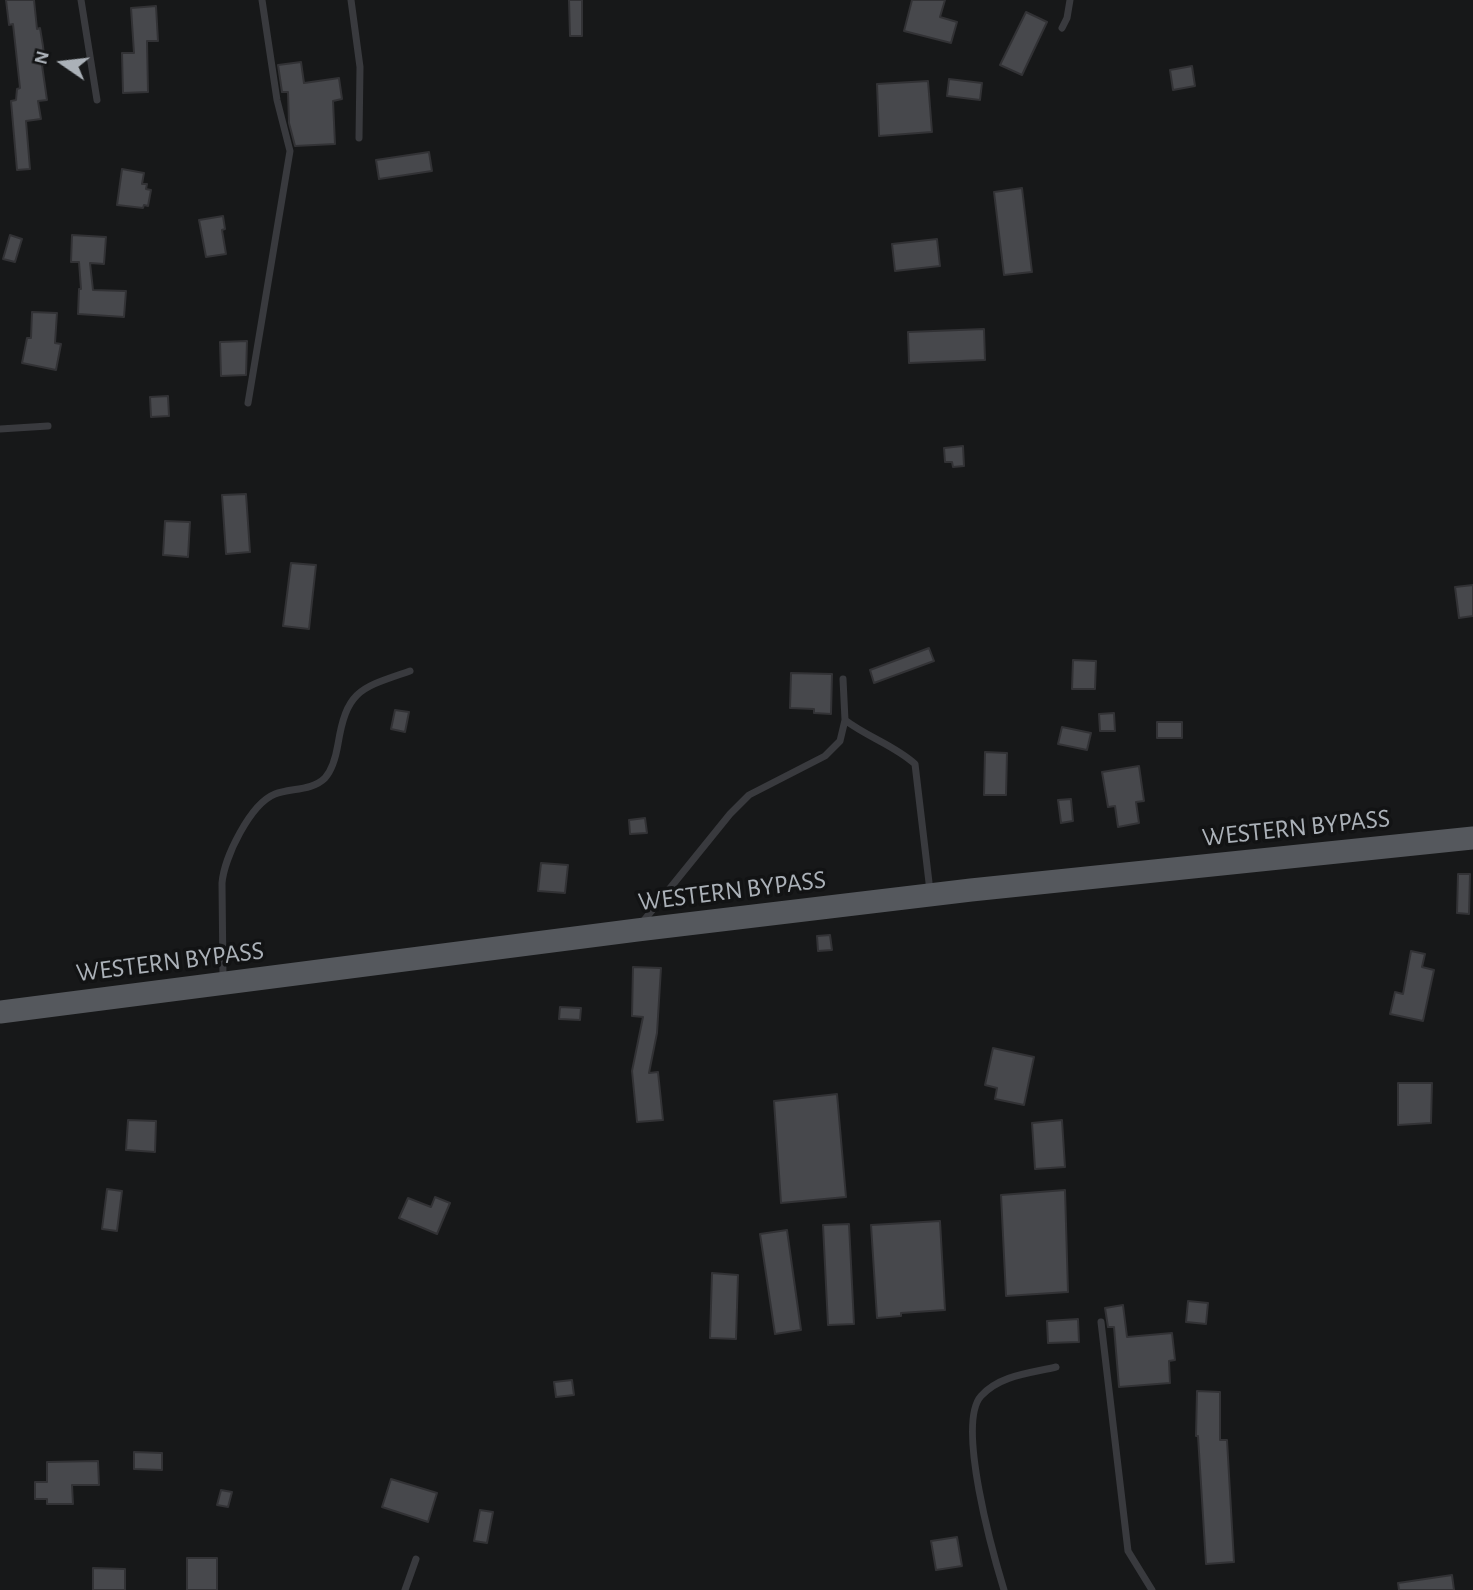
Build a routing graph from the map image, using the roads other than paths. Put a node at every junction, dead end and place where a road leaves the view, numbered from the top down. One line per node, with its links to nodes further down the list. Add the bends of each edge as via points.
1 (81, 0): 6 (lane)
2 (262, 0): 8 (lane, via 290,151)
3 (351, 0): 7 (lane, via 360,67)
4 (1070, 0): 5 (lane)
5 (1062, 28)
6 (97, 100)
7 (359, 138)
8 (248, 403)
9 (48, 426): 10 (lane)
10 (0, 429)
11 (410, 671): 17 (lane, via 372,684 351,700 334,763 324,779 267,798 233,845 222,883)
12 (843, 679): 13 (lane)
13 (845, 720): 15 (lane, via 915,764); 16 (lane, via 839,741 825,757 749,795 730,814)
14 (1473, 838): 15 (main road, WESTERN BYPASS)
15 (931, 895): 16 (main road, WESTERN BYPASS)
16 (637, 930): 17 (main road, WESTERN BYPASS)
17 (223, 983): 18 (main road, WESTERN BYPASS)
18 (0, 1012)
19 (1101, 1322): 24 (lane, via 1128,1551)
20 (1056, 1367): 23 (lane, via 997,1384 980,1397 973,1414 980,1506)
21 (415, 1559): 22 (lane)
22 (405, 1590)
23 (1003, 1590)
24 (1152, 1590)

